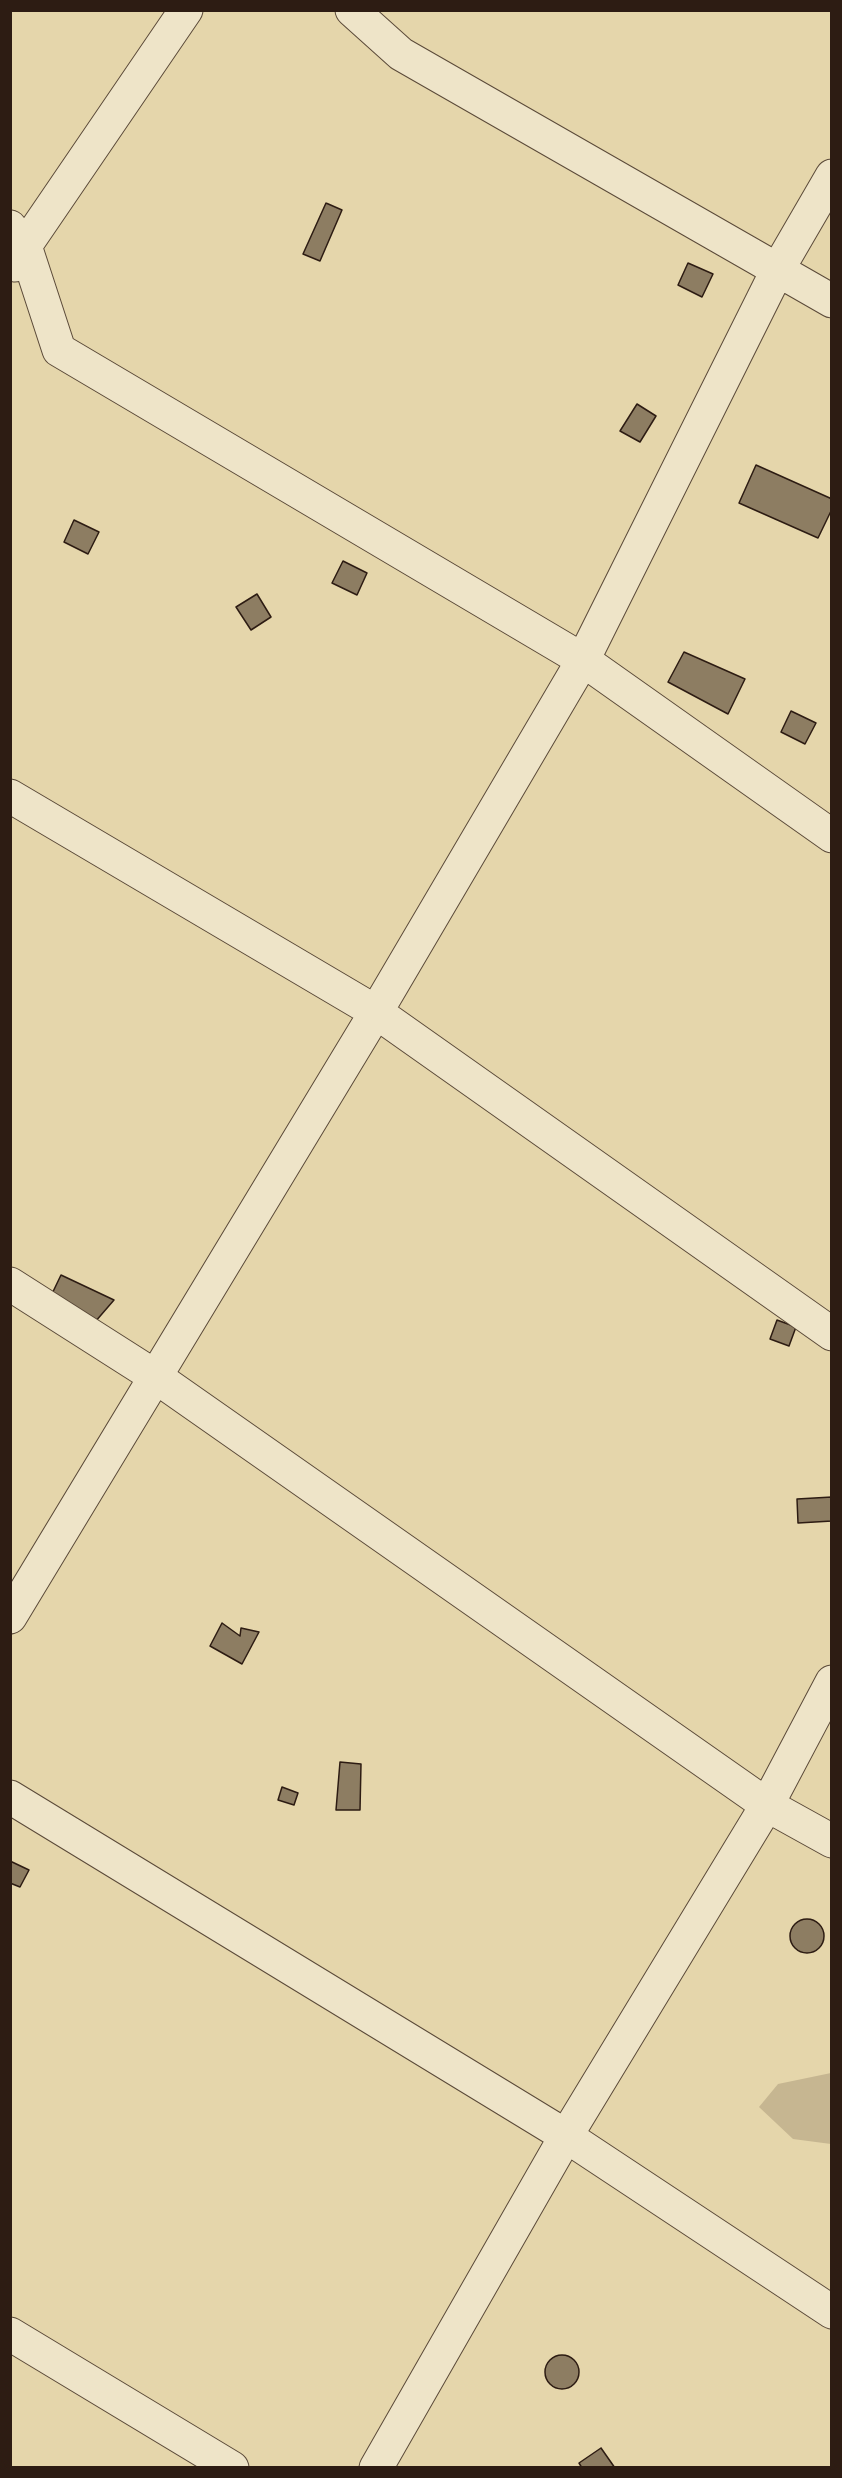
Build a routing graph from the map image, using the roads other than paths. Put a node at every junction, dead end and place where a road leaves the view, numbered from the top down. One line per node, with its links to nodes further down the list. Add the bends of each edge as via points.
1 (186, 10): 4 (street)
2 (352, 10): 5 (street, via 401,54)
3 (831, 176): 5 (street)
4 (18, 236): 6 (street); 8 (street, via 59,350)
5 (778, 269): 7 (street); 8 (street)
6 (10, 275)
7 (831, 301)
8 (582, 660): 10 (street); 11 (street)
9 (10, 796): 11 (street)
10 (831, 836)
11 (376, 1012): 13 (street); 14 (street)
12 (10, 1284): 14 (street)
13 (831, 1334)
14 (156, 1377): 15 (street); 18 (street)
15 (10, 1617)
16 (831, 1682): 18 (street)
17 (10, 1797): 20 (street)
18 (767, 1805): 19 (street); 20 (street)
19 (831, 1841)
20 (566, 2136): 21 (street); 24 (street)
21 (831, 2312)
22 (10, 2334): 23 (street)
23 (232, 2468)
24 (376, 2468)

